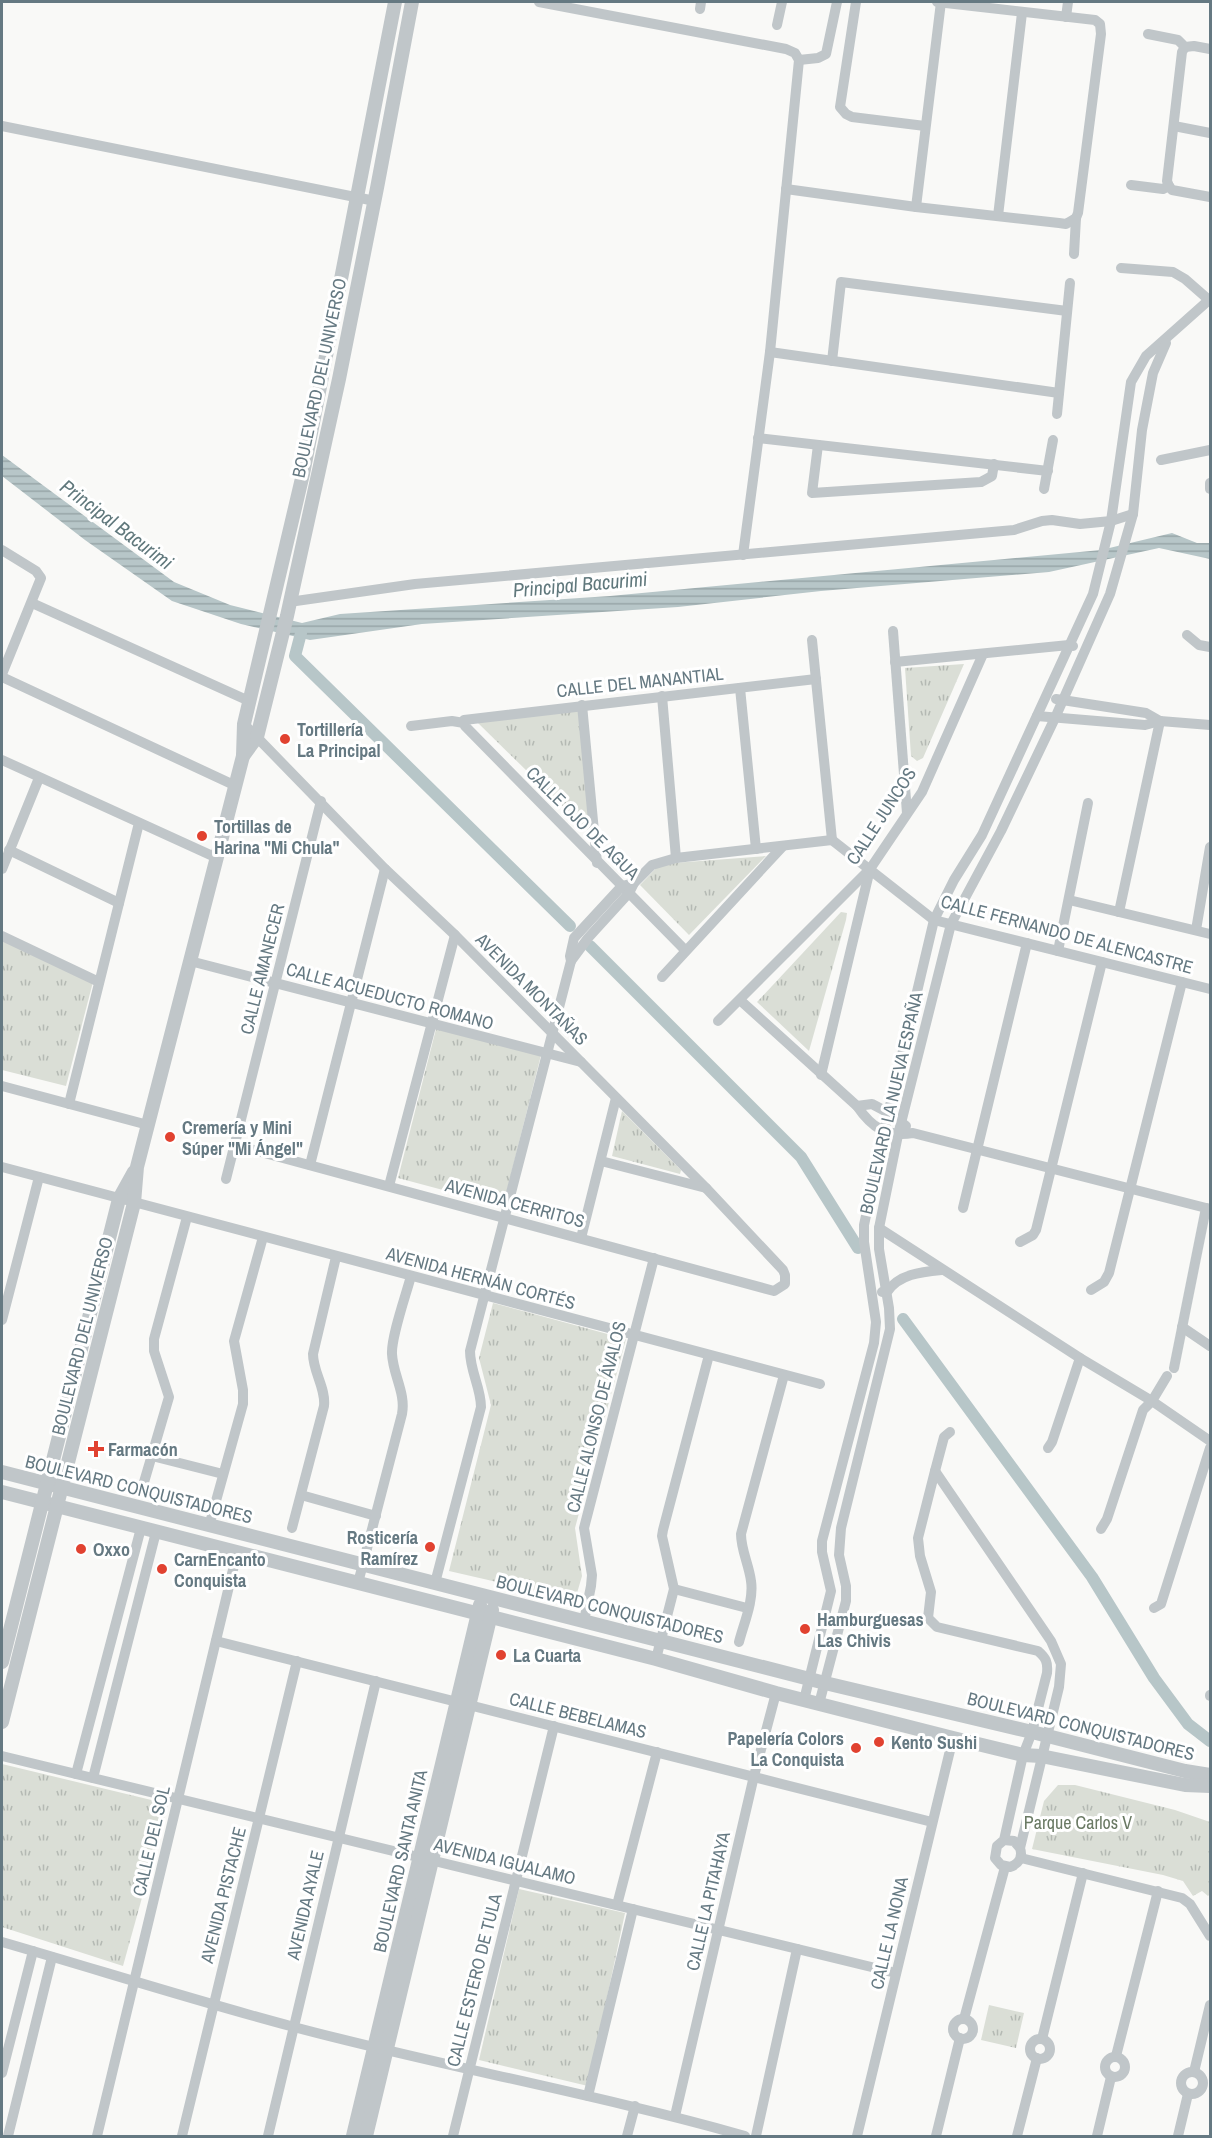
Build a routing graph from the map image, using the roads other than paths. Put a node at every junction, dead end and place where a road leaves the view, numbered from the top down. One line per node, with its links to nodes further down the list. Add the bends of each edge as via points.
1 (395, 2): 26 (street, BOULEVARD DEL UNIVERSO)
2 (412, 2): 27 (street, BOULEVARD DEL UNIVERSO)
3 (539, 2): 10 (street)
4 (587, 2): 10 (street)
5 (782, 2): 13 (street)
6 (837, 2): 17 (street, via 826,54)
7 (856, 2): 19 (street, via 840,107 852,117)
8 (939, 2): 11 (street); 19 (street)
9 (1068, 2): 12 (street)
10 (576, 9): 17 (street, via 786,49)
11 (1022, 13): 12 (street); 29 (street)
12 (1066, 17): 30 (street, via 1095,20 1101,28)
13 (777, 25)
14 (1148, 34): 15 (street, via 1178,40)
15 (1185, 47): 16 (street); 20 (street)
16 (1210, 48)
17 (799, 60): 24 (street)
18 (2, 126): 26 (street)
19 (925, 126): 28 (street)
20 (1174, 126): 21 (street); 23 (street)
21 (1210, 133)
22 (1131, 185): 23 (street, via 1163,189)
23 (1168, 186): 25 (street)
24 (786, 189): 28 (street); 37 (street)
25 (1210, 197)
26 (358, 198): 27 (street); 64 (street, BOULEVARD DEL UNIVERSO, via 303,474)
27 (375, 201): 55 (street, BOULEVARD DEL UNIVERSO)
28 (916, 207): 29 (street)
29 (998, 216): 30 (street, via 1066,224)
30 (1076, 218): 31 (street)
31 (1074, 254)
32 (1121, 268): 34 (street, via 1173,272)
33 (1070, 283): 35 (street)
34 (1210, 300): 36 (street, BOULEVARD LA NUEVA ESPAÑA)
35 (1067, 311): 38 (street, via 841,282); 39 (street)
36 (1168, 338): 51 (street, BOULEVARD LA NUEVA ESPAÑA, via 1153,373); 52 (street, BOULEVARD LA NUEVA ESPAÑA, via 1146,356 1131,382)
37 (770, 352): 38 (street); 41 (street)
38 (831, 361): 39 (street)
39 (1059, 393): 40 (street)
40 (1057, 414)
41 (758, 438): 43 (street); 54 (street)
42 (1053, 440): 47 (street)
43 (818, 445): 46 (street); 46 (street, via 812,493 981,482 992,476)
44 (1210, 450): 45 (street)
45 (1161, 460)
46 (994, 464): 47 (street)
47 (1048, 471): 49 (street)
48 (1210, 483): 50 (street)
49 (1044, 489)
50 (1210, 489)
51 (1133, 514): 52 (street); 62 (street, BOULEVARD LA NUEVA ESPAÑA, via 1110,594)
52 (1110, 526): 54 (street, via 1052,520 1014,530); 60 (street, BOULEVARD LA NUEVA ESPAÑA, via 1093,594)
53 (2, 550): 56 (street, via 40,575)
54 (743, 555): 55 (street, via 415,584)
55 (289, 602): 66 (street, BOULEVARD DEL UNIVERSO)
56 (32, 603): 67 (street); 73 (street)
57 (893, 631): 65 (street)
58 (1187, 635): 61 (street, via 1199,645)
59 (812, 640): 68 (street)
60 (1069, 645): 62 (street); 63 (street); 71 (street, BOULEVARD LA NUEVA ESPAÑA)
61 (1210, 647)
62 (1084, 650): 72 (street, BOULEVARD LA NUEVA ESPAÑA)
63 (983, 654): 65 (street); 89 (street, CALLE JUNCOS, via 921,792)
64 (260, 655): 66 (street); 73 (street, BOULEVARD DEL UNIVERSO)
65 (895, 662): 89 (street)
66 (275, 666): 82 (street, BOULEVARD DEL UNIVERSO)
67 (2, 675): 86 (street)
68 (816, 679): 69 (street, CALLE DEL MANANTIAL); 91 (street)
69 (740, 688): 70 (street, CALLE DEL MANANTIAL); 94 (street)
70 (663, 696): 74 (street, CALLE DEL MANANTIAL); 97 (street)
71 (1045, 698): 72 (street); 75 (street, BOULEVARD LA NUEVA ESPAÑA)
72 (1062, 700): 76 (street, BOULEVARD LA NUEVA ESPAÑA); 78 (street, via 1146,713)
73 (249, 701): 79 (street, BOULEVARD DEL UNIVERSO)
74 (582, 705): 77 (street, CALLE DEL MANANTIAL); 98 (street)
75 (1037, 716): 76 (street); 106 (street, BOULEVARD LA NUEVA ESPAÑA, via 982,834)
76 (1054, 718): 78 (street, via 1145,725); 107 (street, BOULEVARD LA NUEVA ESPAÑA, via 998,837)
77 (465, 721): 81 (street, CALLE DEL MANANTIAL); 98 (street, CALLE OJO DE AGUA)
78 (1160, 721): 80 (street); 105 (street)
79 (244, 724): 82 (street, AVENIDA MONTAÑAS); 83 (street, BOULEVARD DEL UNIVERSO)
80 (1210, 725)
81 (411, 726)
82 (256, 736): 83 (street, BOULEVARD DEL UNIVERSO); 87 (street, AVENIDA MONTAÑAS)
83 (243, 756): 86 (street, BOULEVARD DEL UNIVERSO)
84 (2, 760): 85 (street)
85 (39, 778): 90 (street); 95 (street)
86 (236, 786): 96 (street, BOULEVARD DEL UNIVERSO)
87 (321, 801): 100 (street, AVENIDA MONTAÑAS); 120 (street, CALLE AMANECER)
88 (1088, 803): 103 (street)
89 (907, 813): 101 (street, CALLE JUNCOS)
90 (140, 823): 96 (street); 104 (street)
91 (832, 840): 92 (street); 101 (street, CALLE FERNANDO DE ALENCASTRE)
92 (783, 846): 94 (street); 113 (street)
93 (1210, 847): 108 (street)
94 (756, 849): 97 (street)
95 (9, 850): 99 (street); 104 (street)
96 (217, 858): 115 (street, BOULEVARD DEL UNIVERSO)
97 (676, 858): 102 (street, via 652,865)
98 (597, 863): 102 (street, CALLE OJO DE AGUA)
99 (2, 869)
100 (385, 869): 110 (street, AVENIDA MONTAÑAS); 123 (street)
101 (870, 869): 106 (street, CALLE FERNANDO DE ALENCASTRE); 122 (street, CALLE JUNCOS); 129 (street)
102 (628, 887): 113 (street, CALLE OJO DE AGUA); 126 (street, via 571,961)
103 (1069, 900): 105 (street); 114 (street)
104 (119, 903): 118 (street)
105 (1119, 912): 108 (street)
106 (934, 920): 107 (street, CALLE FERNANDO DE ALENCASTRE); 134 (street, BOULEVARD LA NUEVA ESPAÑA)
107 (951, 924): 112 (street, CALLE FERNANDO DE ALENCASTRE); 135 (street, BOULEVARD LA NUEVA ESPAÑA)
108 (1196, 930): 109 (street)
109 (1210, 934)
110 (454, 935): 125 (street); 126 (street, AVENIDA MONTAÑAS)
111 (2, 936): 118 (street)
112 (1027, 943): 114 (street, CALLE FERNANDO DE ALENCASTRE); 141 (street)
113 (685, 950): 117 (street)
114 (1058, 951): 116 (street, CALLE FERNANDO DE ALENCASTRE)
115 (190, 961): 120 (street, CALLE ACUEDUCTO ROMANO); 136 (street, BOULEVARD DEL UNIVERSO)
116 (1102, 962): 119 (street, CALLE FERNANDO DE ALENCASTRE); 146 (street)
117 (662, 977)
118 (99, 982): 132 (street)
119 (1182, 982): 121 (street, CALLE FERNANDO DE ALENCASTRE); 151 (street)
120 (276, 983): 123 (street, CALLE ACUEDUCTO ROMANO); 140 (street, CALLE AMANECER)
121 (1210, 989)
122 (741, 1001): 124 (street, CALLE JUNCOS); 129 (street)
123 (351, 1003): 125 (street, CALLE ACUEDUCTO ROMANO); 143 (street)
124 (718, 1021)
125 (431, 1023): 127 (street, CALLE ACUEDUCTO ROMANO); 149 (street)
126 (552, 1033): 127 (street); 128 (street, AVENIDA MONTAÑAS)
127 (547, 1054): 128 (street, CALLE ACUEDUCTO ROMANO); 157 (street)
128 (581, 1062): 131 (street, AVENIDA MONTAÑAS)
129 (821, 1075): 133 (street)
130 (2, 1086): 132 (street)
131 (616, 1098): 142 (street); 150 (street, AVENIDA MONTAÑAS)
132 (69, 1104): 136 (street)
133 (857, 1106): 134 (street, via 872,1104); 137 (street, via 867,1120)
134 (888, 1113): 135 (street); 137 (street, BOULEVARD LA NUEVA ESPAÑA)
135 (902, 1122): 138 (street); 139 (street, BOULEVARD LA NUEVA ESPAÑA)
136 (148, 1125): 145 (street, BOULEVARD DEL UNIVERSO)
137 (884, 1131): 139 (street); 169 (street, BOULEVARD LA NUEVA ESPAÑA, via 864,1225)
138 (913, 1133): 139 (street); 141 (street)
139 (898, 1135): 158 (street, BOULEVARD LA NUEVA ESPAÑA)
140 (235, 1145): 143 (street, AVENIDA CERRITOS); 148 (street, CALLE AMANECER)
141 (976, 1150): 146 (street); 154 (street)
142 (601, 1161): 150 (street); 160 (street)
143 (310, 1165): 149 (street, AVENIDA CERRITOS)
144 (2, 1167): 147 (street, AVENIDA HERNÁN CORTÉS)
145 (137, 1167): 152 (street, BOULEVARD DEL UNIVERSO); 153 (street, BOULEVARD DEL UNIVERSO)
146 (1050, 1169): 151 (street); 162 (street, via 1036,1230)
147 (39, 1177): 152 (street, AVENIDA HERNÁN CORTÉS); 173 (street)
148 (226, 1179)
149 (389, 1186): 157 (street, AVENIDA CERRITOS)
150 (706, 1188): 168 (street, AVENIDA MONTAÑAS, via 783,1270)
151 (1129, 1189): 155 (street); 170 (street, via 1109,1273 1104,1282)
152 (119, 1199): 153 (street, AVENIDA HERNÁN CORTÉS); 190 (street, BOULEVARD DEL UNIVERSO)
153 (134, 1203): 156 (street, AVENIDA HERNÁN CORTÉS); 191 (street, BOULEVARD DEL UNIVERSO)
154 (963, 1208)
155 (1208, 1209): 161 (street)
156 (187, 1217): 159 (street, AVENIDA HERNÁN CORTÉS); 186 (street, via 154,1339 154,1351 169,1397)
157 (505, 1218): 160 (street, AVENIDA CERRITOS); 172 (street)
158 (879, 1228): 166 (street); 171 (street, BOULEVARD LA NUEVA ESPAÑA)
159 (263, 1237): 164 (street, AVENIDA HERNÁN CORTÉS); 189 (street, via 234,1341 244,1397)
160 (581, 1238): 165 (street, AVENIDA CERRITOS)
161 (1200, 1238): 163 (street); 174 (street)
162 (1020, 1242)
163 (1210, 1245)
164 (336, 1257): 167 (street, AVENIDA HERNÁN CORTÉS); 194 (street, via 313,1354 325,1402)
165 (654, 1258): 168 (street, AVENIDA CERRITOS, via 774,1291); 175 (street, CALLE ALONSO DE ÁVALOS)
166 (942, 1270): 171 (street, via 907,1276); 178 (street)
167 (411, 1276): 172 (street, AVENIDA HERNÁN CORTÉS); 197 (street, via 392,1354 403,1407)
168 (785, 1284)
169 (872, 1290): 171 (street); 225 (street, BOULEVARD LA NUEVA ESPAÑA, via 874,1343 822,1541 831,1591)
170 (1091, 1290)
171 (887, 1292): 227 (street, BOULEVARD LA NUEVA ESPAÑA, via 890,1329 841,1528 839,1555 846,1601)
172 (484, 1296): 175 (street, AVENIDA HERNÁN CORTÉS); 206 (street, via 470,1351 481,1407)
173 (2, 1312)
174 (1182, 1328): 176 (street); 181 (street, via 1170,1372)
175 (634, 1335): 177 (street, AVENIDA HERNÁN CORTÉS); 213 (street, CALLE ALONSO DE ÁVALOS, via 584,1528 592,1575)
176 (1210, 1346)
177 (709, 1355): 179 (street, AVENIDA HERNÁN CORTÉS); 207 (street, via 662,1536)
178 (1080, 1358): 181 (street); 184 (street)
179 (784, 1375): 180 (street, AVENIDA HERNÁN CORTÉS); 209 (street, via 741,1534 751,1579)
180 (820, 1384)
181 (1152, 1401): 183 (street); 201 (street, via 1143,1410)
182 (950, 1432): 187 (street, via 944,1437)
183 (1210, 1441)
184 (1048, 1448)
185 (1210, 1448): 210 (street, via 1161,1604)
186 (152, 1456): 189 (street); 192 (street)
187 (935, 1471): 220 (street); 221 (street, via 918,1538 931,1592 928,1618 937,1627 1038,1651)
188 (2, 1472): 190 (street, BOULEVARD CONQUISTADORES)
189 (223, 1474): 198 (street)
190 (48, 1484): 191 (street, BOULEVARD CONQUISTADORES); 195 (street, BOULEVARD DEL UNIVERSO)
191 (63, 1488): 196 (street, BOULEVARD DEL UNIVERSO); 198 (street, BOULEVARD CONQUISTADORES)
192 (142, 1489)
193 (2, 1492): 195 (street, BOULEVARD CONQUISTADORES)
194 (301, 1495): 197 (street); 200 (street)
195 (43, 1503): 196 (street, BOULEVARD CONQUISTADORES); 215 (street, BOULEVARD DEL UNIVERSO)
196 (58, 1506): 199 (street, BOULEVARD CONQUISTADORES); 216 (street, BOULEVARD DEL UNIVERSO)
197 (376, 1516): 204 (street)
198 (209, 1526): 204 (street, BOULEVARD CONQUISTADORES)
199 (141, 1528): 202 (street, BOULEVARD CONQUISTADORES); 212 (street)
200 (292, 1528)
201 (1101, 1528)
202 (156, 1532): 203 (street, BOULEVARD CONQUISTADORES); 214 (street)
203 (237, 1552): 205 (street, BOULEVARD CONQUISTADORES); 218 (street, CALLE DEL SOL)
204 (363, 1565): 205 (street); 206 (street, BOULEVARD CONQUISTADORES)
205 (358, 1583): 211 (street, BOULEVARD CONQUISTADORES)
206 (435, 1583): 208 (street, BOULEVARD CONQUISTADORES)
207 (674, 1589): 209 (street); 217 (street)
208 (489, 1596): 211 (street, BOULEVARD SANTA ANITA); 213 (street, BOULEVARD CONQUISTADORES)
209 (747, 1608): 219 (street)
210 (1154, 1608)
211 (484, 1615): 222 (street, BOULEVARD CONQUISTADORES); 230 (street, BOULEVARD SANTA ANITA)
212 (117, 1617): 214 (street); 241 (street)
213 (584, 1621): 217 (street, BOULEVARD CONQUISTADORES)
214 (133, 1622): 244 (street)
215 (11, 1625): 216 (street); 224 (street, BOULEVARD DEL UNIVERSO)
216 (26, 1629): 232 (street, BOULEVARD DEL UNIVERSO)
217 (661, 1640): 222 (street); 225 (street, BOULEVARD CONQUISTADORES)
218 (216, 1641): 223 (street, CALLE BEBELAMAS); 246 (street, CALLE DEL SOL)
219 (739, 1642)
220 (1057, 1652): 221 (street); 235 (street, via 1061,1673)
221 (1046, 1657): 234 (street, via 1047,1673)
222 (656, 1659): 228 (street, BOULEVARD CONQUISTADORES)
223 (297, 1661): 226 (street, CALLE BEBELAMAS); 247 (street, AVENIDA PISTACHE)
224 (2, 1662)
225 (809, 1679): 227 (street, BOULEVARD CONQUISTADORES); 229 (street, BOULEVARD LA NUEVA ESPAÑA)
226 (376, 1681): 230 (street, CALLE BEBELAMAS); 249 (street, AVENIDA AYALE)
227 (825, 1683): 231 (street, BOULEVARD LA NUEVA ESPAÑA); 234 (street, BOULEVARD CONQUISTADORES)
228 (776, 1693): 229 (street, BOULEVARD CONQUISTADORES); 243 (street, CALLE LA PITAHAYA)
229 (804, 1700): 231 (street, BOULEVARD CONQUISTADORES)
230 (463, 1703): 233 (street, CALLE BEBELAMAS); 252 (street, BOULEVARD SANTA ANITA)
231 (819, 1704): 236 (street, BOULEVARD CONQUISTADORES)
232 (2, 1722)
233 (554, 1726): 237 (street, CALLE BEBELAMAS); 255 (street, CALLE ESTERO DE TULA)
234 (1032, 1732): 235 (street, BOULEVARD CONQUISTADORES); 238 (street)
235 (1047, 1736): 240 (street); 242 (street, BOULEVARD CONQUISTADORES)
236 (953, 1738): 238 (street, BOULEVARD CONQUISTADORES); 248 (street, CALLE LA NONA)
237 (657, 1752): 243 (street, CALLE BEBELAMAS); 257 (street)
238 (1023, 1755): 240 (street, BOULEVARD CONQUISTADORES); 250 (street)
239 (2, 1756): 241 (street, AVENIDA IGUALAMO)
240 (1041, 1756): 245 (street, BOULEVARD CONQUISTADORES, via 1185,1785); 251 (street)
241 (76, 1774): 244 (street, AVENIDA IGUALAMO)
242 (1210, 1775)
243 (754, 1776): 248 (street, CALLE BEBELAMAS); 259 (street, CALLE LA PITAHAYA)
244 (93, 1778): 246 (street, AVENIDA IGUALAMO)
245 (1210, 1786)
246 (178, 1799): 247 (street, AVENIDA IGUALAMO); 266 (street, CALLE DEL SOL)
247 (259, 1818): 249 (street, AVENIDA IGUALAMO); 267 (street, AVENIDA PISTACHE)
248 (932, 1821): 265 (street, CALLE LA NONA)
249 (338, 1838): 252 (street, AVENIDA IGUALAMO); 269 (street, AVENIDA AYALE)
250 (1004, 1840): 251 (street, via 1014,1841); 253 (street, via 994,1854)
251 (1020, 1853): 253 (street, via 1014,1866); 254 (street)
252 (426, 1859): 255 (street, AVENIDA IGUALAMO); 270 (street, BOULEVARD SANTA ANITA)
253 (1005, 1867): 289 (street, via 964,2019 953,2026 954,2034 960,2038)
254 (1083, 1873): 256 (street); 290 (street, via 1042,2039 1048,2042 1050,2051 1047,2057 1037,2058)
255 (516, 1880): 257 (street, AVENIDA IGUALAMO); 271 (street, CALLE ESTERO DE TULA)
256 (1158, 1891): 260 (street, via 1190,1904); 291 (street, via 1116,2056 1123,2060 1125,2068 1121,2075 1111,2077)
257 (618, 1905): 258 (street, AVENIDA IGUALAMO)
258 (633, 1909): 259 (street, AVENIDA IGUALAMO); 275 (street)
259 (719, 1930): 262 (street, AVENIDA IGUALAMO); 277 (street, CALLE LA PITAHAYA)
260 (1210, 1936)
261 (2, 1942): 263 (street)
262 (797, 1949): 265 (street, AVENIDA IGUALAMO); 287 (street)
263 (33, 1951): 264 (street); 273 (street)
264 (52, 1957): 266 (street); 278 (street)
265 (897, 1973): 288 (street, CALLE LA NONA)
266 (135, 1981): 267 (street); 279 (street, CALLE DEL SOL)
267 (214, 2004): 269 (street); 280 (street, AVENIDA PISTACHE)
268 (1210, 2005): 272 (street)
269 (294, 2027): 270 (street); 281 (street, AVENIDA AYALE)
270 (380, 2048): 271 (street); 282 (street, BOULEVARD SANTA ANITA); 283 (street, BOULEVARD SANTA ANITA)
271 (469, 2070): 275 (street); 284 (street, CALLE ESTERO DE TULA)
272 (1194, 2072): 274 (street, via 1187,2073 1180,2082); 274 (street, via 1201,2077 1203,2086 1197,2093)
273 (2, 2073)
274 (1188, 2094): 292 (street)
275 (588, 2096): 276 (street)
276 (635, 2106): 277 (street); 285 (street)
277 (675, 2116): 286 (street)
278 (8, 2136)
279 (97, 2136)
280 (182, 2136)
281 (268, 2136)
282 (353, 2136)
283 (366, 2136)
284 (453, 2136)
285 (627, 2136)
286 (746, 2136)
287 (756, 2136)
288 (857, 2136)
289 (936, 2136)
290 (1017, 2136)
291 (1097, 2136)
292 (1178, 2136)

